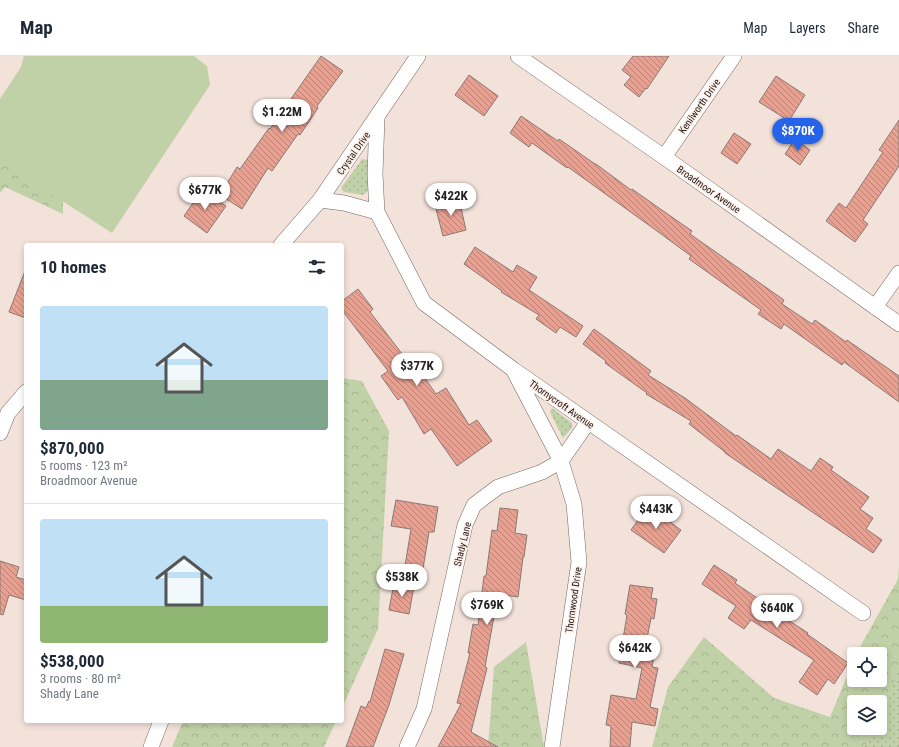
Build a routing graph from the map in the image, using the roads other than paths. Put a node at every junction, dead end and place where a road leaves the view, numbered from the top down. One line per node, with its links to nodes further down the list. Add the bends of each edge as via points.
1 (418, 56): 4 (street, Crystal Drive)
2 (518, 56): 5 (street, Broadmoor Avenue)
3 (734, 56): 5 (street, Kenilworth Drive)
4 (377, 118): 6 (street, Crystal Drive); 7 (street, Thornycroft Avenue)
5 (664, 157): 10 (street, Broadmoor Avenue)
6 (320, 200): 7 (street, via 344,203); 8 (street, Crystal Drive)
7 (377, 212): 12 (street, Thornycroft Avenue, via 424,303)
8 (282, 243)
9 (899, 273): 10 (street)
10 (875, 307): 11 (street, Broadmoor Avenue)
11 (899, 324)
12 (514, 370): 14 (street, Thornycroft Avenue); 16 (street, Thornwood Drive)
13 (24, 394): 15 (street, via 8,413)
14 (588, 422): 16 (street, Shady Lane); 17 (street, Thornycroft Avenue)
15 (0, 433)
16 (561, 461): 20 (street, Shady Lane, via 542,472 498,488 474,505 465,525 424,709); 21 (street, Thornwood Drive, via 574,504 579,562)
17 (864, 613)
18 (160, 723): 19 (street)
19 (151, 747)
20 (407, 747)
21 (552, 747)

